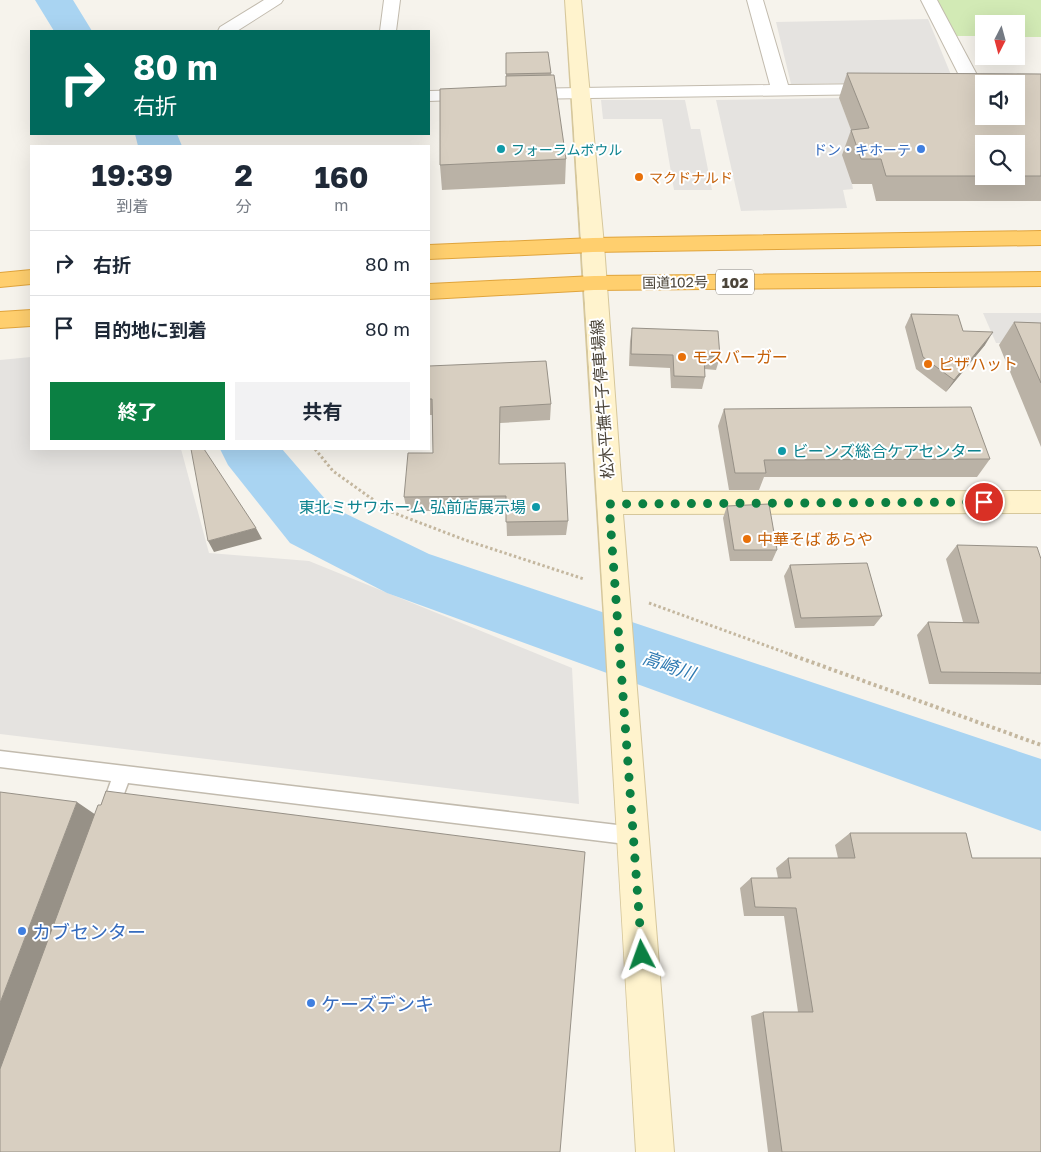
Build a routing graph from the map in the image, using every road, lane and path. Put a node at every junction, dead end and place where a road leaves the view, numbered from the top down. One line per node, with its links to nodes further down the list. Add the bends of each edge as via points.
1 (275, 0): 6 (street)
2 (392, 0): 7 (street)
3 (573, 0): 13 (street, 松木平撫牛子停車場線)
4 (755, 0): 12 (street)
5 (929, 0): 8 (street)
6 (228, 30)
7 (388, 30)
8 (975, 82)
9 (898, 89): 12 (street)
10 (956, 89): 11 (street)
11 (975, 89)
12 (780, 90): 13 (street)
13 (579, 93): 14 (street); 16 (street, 松木平撫牛子停車場線)
14 (430, 96)
15 (1041, 238): 16 (highway)
16 (593, 244): 17 (highway); 21 (street, 松木平撫牛子停車場線)
17 (430, 252)
18 (30, 277): 20 (highway)
19 (1041, 279): 21 (highway, 国道102号 / 102)
20 (0, 280)
21 (594, 283): 22 (highway, 国道102号 / 102); 27 (street, 松木平撫牛子停車場線)
22 (430, 292)
23 (30, 318): 24 (highway)
24 (0, 320)
25 (315, 450): 28 (path, via 333,471 389,511)
26 (1041, 502): 27 (street)
27 (609, 504): 28 (street, 松木平撫牛子停車場線)
28 (617, 594): 29 (path); 33 (street, 松木平撫牛子停車場線)
29 (1041, 745)
30 (0, 759): 31 (lane)
31 (122, 774): 32 (lane); 33 (lane)
32 (104, 824)
33 (634, 836): 34 (street, 松木平撫牛子停車場線)
34 (655, 1152)

